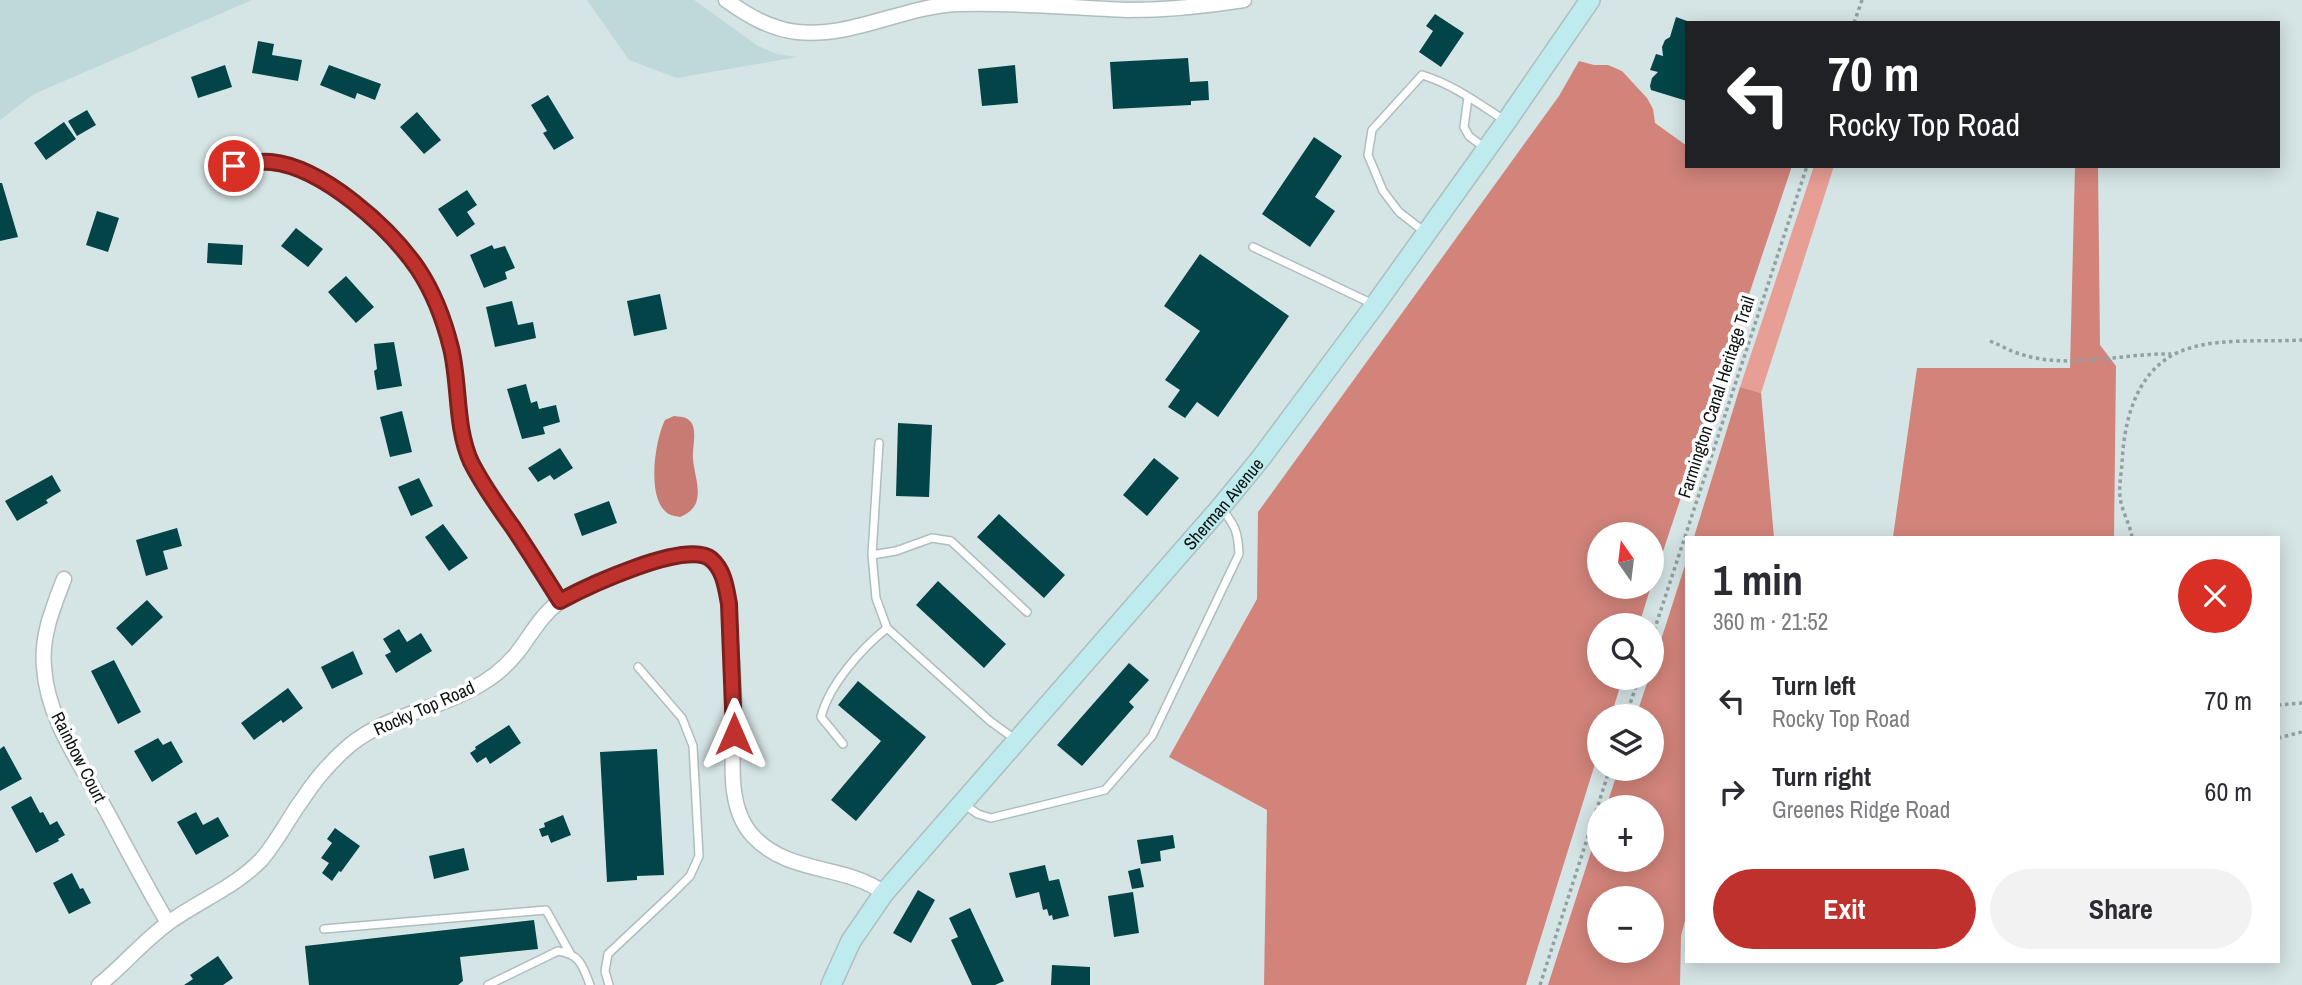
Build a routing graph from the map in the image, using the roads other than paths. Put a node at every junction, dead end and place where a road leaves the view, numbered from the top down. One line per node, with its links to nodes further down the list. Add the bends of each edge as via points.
1 (726, 0): 2 (street, via 776,28 816,33 921,8 960,4 1129,10)
2 (1244, 0)
3 (1590, 0): 5 (main road, Sherman Avenue)
4 (1468, 97): 5 (lane); 6 (lane, via 1464,128); 8 (lane, via 1422,75 1372,130 1368,155 1383,191 1399,212)
5 (1506, 122): 6 (main road, Sherman Avenue)
6 (1486, 150): 8 (main road, Sherman Avenue)
7 (234, 166): 15 (street, via 274,162 334,188 368,214 419,270 436,303 451,350 470,460)
8 (1426, 233): 10 (main road, Sherman Avenue)
9 (1253, 247): 10 (lane)
10 (1375, 305): 12 (main road, Sherman Avenue)
11 (879, 443): 13 (lane)
12 (1220, 508): 19 (main road, Sherman Avenue); 21 (lane, via 1238,534 1238,554 1152,736 1105,790 991,818)
13 (872, 555): 16 (lane, via 932,538 951,541); 17 (lane, via 876,598)
14 (64, 579): 23 (street, Rainbow Court, via 45,638 49,696 66,737)
15 (560, 601): 22 (street, Rocky Top Road, via 663,558 683,554 710,558 725,583 729,604 735,790 747,828 775,853 862,879); 23 (street, Rocky Top Road, via 493,676 470,691 390,721 352,743 321,774 264,857)
16 (1027, 612)
17 (887, 628): 19 (lane); 20 (lane, via 868,643 825,700 821,717)
18 (638, 667): 29 (lane, via 682,719 693,746 699,856 690,876 608,954 605,971)
19 (1017, 740): 21 (main road, Sherman Avenue)
20 (843, 744)
21 (962, 803): 22 (main road, Sherman Avenue)
22 (884, 893): 30 (main road, Sherman Avenue, via 852,941)
23 (168, 923): 26 (street, Rocky Top Road)
24 (324, 929): 25 (lane, via 546,910)
25 (570, 953): 27 (lane, via 558,951); 28 (lane, via 578,959)
26 (108, 982)
27 (488, 985)
28 (590, 985)
29 (609, 985)
30 (831, 985)

